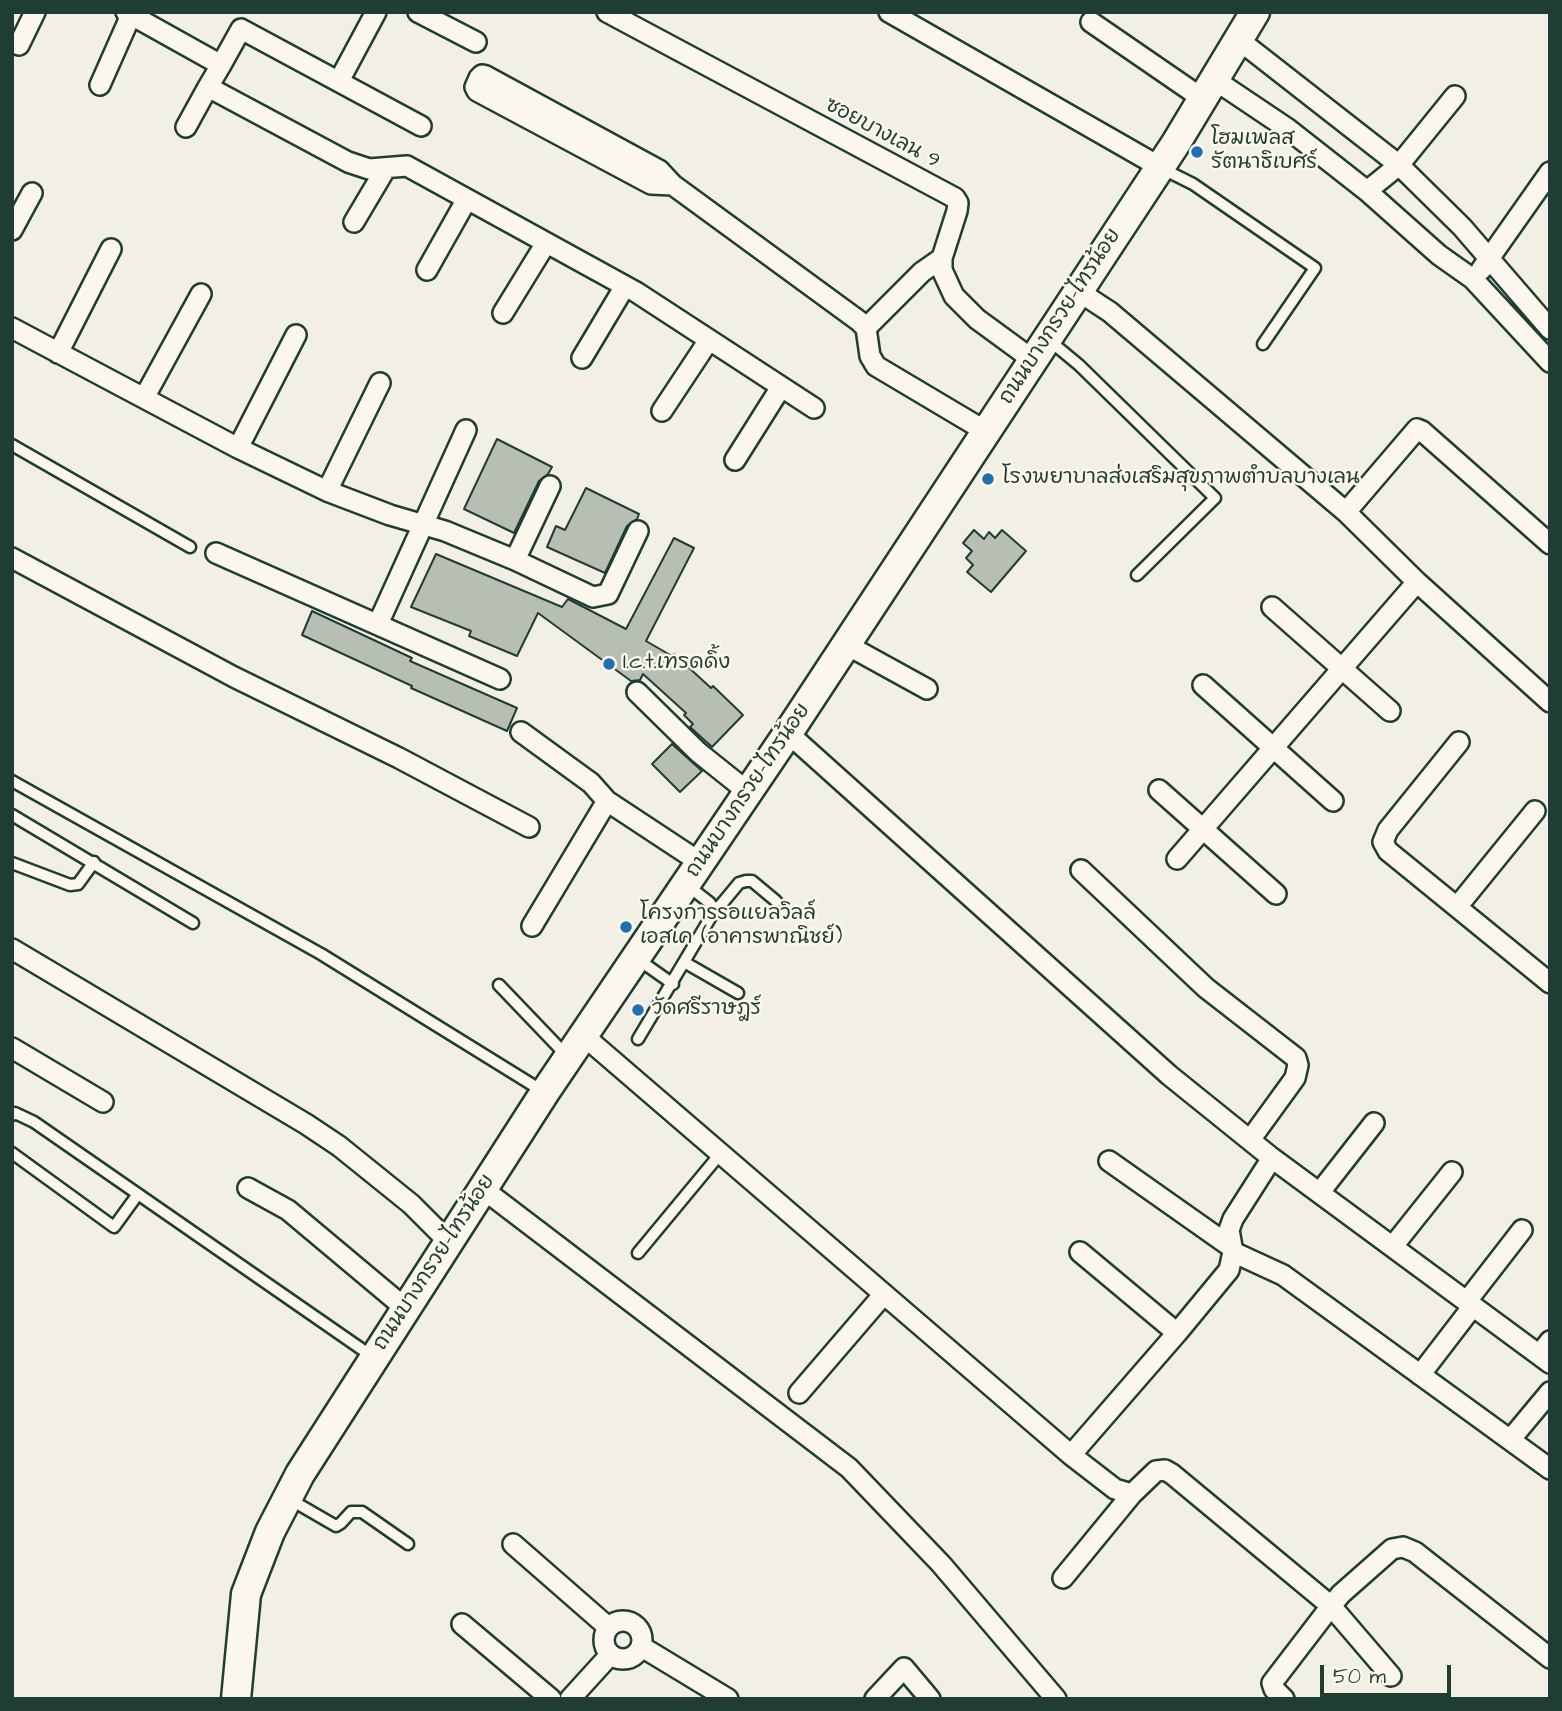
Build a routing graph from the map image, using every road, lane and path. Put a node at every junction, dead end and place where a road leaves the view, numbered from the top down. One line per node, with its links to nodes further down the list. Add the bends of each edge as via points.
1 (35, 12): 11 (street)
2 (376, 12): 13 (street)
3 (418, 12): 10 (street)
4 (607, 12): 32 (street, ซอยบางเลน 9, via 955,198 957,211)
5 (889, 12): 21 (street)
6 (1255, 12): 9 (main road, ถนนบางกรวย-ไทรน้อย)
7 (128, 13): 12 (street); 14 (street)
8 (1091, 22): 16 (street)
9 (1239, 40): 16 (main road, ถนนบางกรวย-ไทรน้อย); 20 (street)
10 (475, 42)
11 (19, 45)
12 (221, 65): 13 (street, via 241,29); 15 (street)
13 (339, 81): 18 (street)
14 (100, 85)
15 (208, 87): 19 (street); 22 (street, via 348,162 369,169)
16 (1209, 90): 21 (main road, ถนนบางกรวย-ไทรน้อย); 25 (street, via 1288,129)
17 (1455, 96): 20 (street)
18 (421, 125)
19 (186, 127)
20 (1399, 165): 25 (street); 33 (street, via 1462,227)
21 (1160, 167): 37 (main road, ถนนบางกรวย-ไทรน้อย); 45 (lane, via 1193,184 1315,268)
22 (386, 168): 27 (street, via 407,166); 28 (street)
23 (1550, 172): 33 (street)
24 (673, 185): 24 (street, via 651,184 477,91 479,78 485,76 659,170); 41 (street)
25 (1367, 191): 35 (street, via 1439,256)
26 (32, 193): 29 (street)
27 (467, 199): 30 (street); 34 (street)
28 (354, 222)
29 (12, 230)
30 (546, 243): 36 (street); 39 (street)
31 (111, 249): 47 (street)
32 (942, 258): 41 (street); 46 (street, via 942,270 954,296 977,319)
33 (1489, 261): 35 (street); 42 (street)
34 (427, 270)
35 (1473, 279): 49 (street)
36 (625, 286): 44 (street); 48 (street)
37 (1078, 291): 46 (main road, ถนนบางกรวย-ไทรน้อย); 62 (street, via 1110,312)
38 (201, 295): 52 (street)
39 (503, 313)
40 (12, 328): 47 (street)
41 (866, 328): 56 (street, via 876,366)
42 (1550, 329)
43 (296, 335): 58 (street)
44 (709, 340): 51 (street); 54 (street)
45 (1263, 344)
46 (1040, 349): 56 (main road, ถนนบางกรวย-ไทรน้อย); 70 (lane, via 1079,365 1215,498)
47 (58, 353): 52 (street)
48 (582, 358)
49 (1550, 362)
50 (380, 383): 61 (street)
51 (781, 387): 53 (street); 59 (street)
52 (144, 398): 58 (street)
53 (814, 408)
54 (662, 411)
55 (466, 430): 63 (street)
56 (987, 432): 74 (main road, ถนนบางกรวย-ไทรน้อย)
57 (12, 445): 66 (lane)
58 (237, 448): 61 (street)
59 (735, 460)
60 (551, 486): 69 (street)
61 (327, 491): 63 (street)
62 (1346, 512): 65 (street, via 1418,429); 71 (street)
63 (422, 524): 69 (street); 73 (street)
64 (638, 531): 69 (street, via 608,594 602,596 593,597)
65 (1550, 544)
66 (190, 547)
67 (216, 553): 73 (street)
68 (12, 558): 93 (street)
69 (515, 560)
70 (1137, 575)
71 (1417, 582): 75 (street); 80 (street)
72 (1272, 607): 75 (street)
73 (378, 624): 76 (street)
74 (847, 645): 78 (street); 83 (main road, ถนนบางกรวย-ไทรน้อย)
75 (1342, 669): 81 (street); 85 (street)
76 (500, 679)
77 (1203, 685): 85 (street)
78 (927, 689)
79 (638, 692): 88 (street, via 698,752)
80 (1550, 702)
81 (1390, 712)
82 (520, 732): 89 (street, via 591,783)
83 (788, 733): 88 (main road, ถนนบางกรวย-ไทรน้อย); 120 (street, via 1169,1075)
84 (1459, 742): 102 (street, via 1383,842 1388,852)
85 (1273, 748): 90 (street); 94 (street)
86 (12, 781): 116 (lane, via 321,954)
87 (1159, 790): 94 (street)
88 (748, 792): 99 (main road, ถนนบางกรวย-ไทรน้อย)
89 (607, 801): 99 (street); 105 (street)
90 (1332, 801)
91 (1535, 811): 102 (street)
92 (12, 815): 96 (lane)
93 (529, 827)
94 (1203, 829): 95 (street); 100 (street)
95 (1177, 859)
96 (94, 862): 97 (lane, via 78,884 70,885); 104 (lane)
97 (12, 863)
98 (1081, 870): 120 (street, via 1206,988 1296,1058 1295,1078)
99 (693, 874): 103 (lane); 107 (main road, ถนนบางกรวย-ไทรน้อย)
100 (1276, 894)
101 (776, 901): 103 (lane, via 746,881)
102 (1457, 907): 109 (street)
103 (712, 909): 108 (lane)
104 (193, 923)
105 (531, 926)
106 (12, 949): 131 (street, via 339,1146 411,1204)
107 (636, 958): 111 (lane); 114 (main road, ถนนบางกรวย-ไทรน้อย)
108 (684, 962): 111 (lane); 112 (lane)
109 (1550, 983)
110 (499, 985): 114 (lane)
111 (673, 985): 113 (lane)
112 (738, 993)
113 (638, 1039)
114 (577, 1047): 116 (main road, ถนนบางกรวย-ไทรน้อย); 122 (street)
115 (12, 1048): 117 (street)
116 (545, 1092): 127 (main road, ถนนบางกรวย-ไทรน้อย)
117 (103, 1102)
118 (12, 1115): 129 (lane, via 34,1122)
119 (1374, 1123): 128 (street)
120 (1250, 1140): 123 (street)
121 (12, 1153): 129 (lane, via 114,1227)
122 (720, 1154): 135 (lane); 136 (street)
123 (1272, 1158): 128 (street); 133 (street, via 1233,1219 1229,1230)
124 (1109, 1161): 133 (street)
125 (1452, 1172): 132 (street)
126 (248, 1188): 138 (street, via 288,1210)
127 (483, 1189): 131 (main road, ถนนบางกรวย-ไทรน้อย); 166 (street, via 849,1468 942,1564)
128 (1320, 1192): 132 (street)
129 (138, 1194): 141 (lane)
130 (1522, 1230): 137 (street)
131 (448, 1241): 138 (main road, ถนนบางกรวย-ไทรน้อย)
132 (1392, 1246): 137 (street)
133 (1232, 1250): 139 (street, via 1229,1270); 142 (street, via 1283,1275)
134 (1080, 1252): 139 (street)
135 (638, 1253)
136 (884, 1294): 144 (street); 146 (street)
137 (1470, 1303): 140 (street); 142 (street)
138 (405, 1308): 141 (main road, ถนนบางกรวย-ไทรน้อย)
139 (1177, 1333): 146 (street)
140 (1546, 1353)
141 (374, 1357): 149 (main road, ถนนบางกรวย-ไทรน้อย)
142 (1420, 1375): 145 (street)
143 (1550, 1392): 145 (street)
144 (799, 1393)
145 (1510, 1440): 147 (street)
146 (1071, 1455): 148 (street, via 1115,1489)
147 (1550, 1469)
148 (1132, 1494): 152 (street); 153 (street, via 1156,1471 1165,1470)
149 (288, 1498): 150 (lane, via 336,1525 351,1512 362,1512); 160 (main road, ถนนบางกรวย-ไทรน้อย, via 246,1594)
150 (408, 1544)
151 (513, 1544): 155 (street)
152 (1063, 1578)
153 (1331, 1606): 158 (street, via 1392,1549 1403,1547); 159 (street); 167 (street, via 1272,1683)
154 (462, 1624): 161 (street)
155 (608, 1627): 156 (street, via 622,1620 636,1625); 157 (street, via 604,1641)
156 (642, 1647): 157 (street, via 625,1660); 163 (street)
157 (610, 1655): 162 (street)
158 (1550, 1658)
159 (1391, 1676)
160 (236, 1699)
161 (551, 1699)
162 (570, 1699)
163 (728, 1699)
164 (875, 1699): 165 (street, via 904,1668)
165 (930, 1699)
166 (1056, 1699)
167 (1284, 1699)

